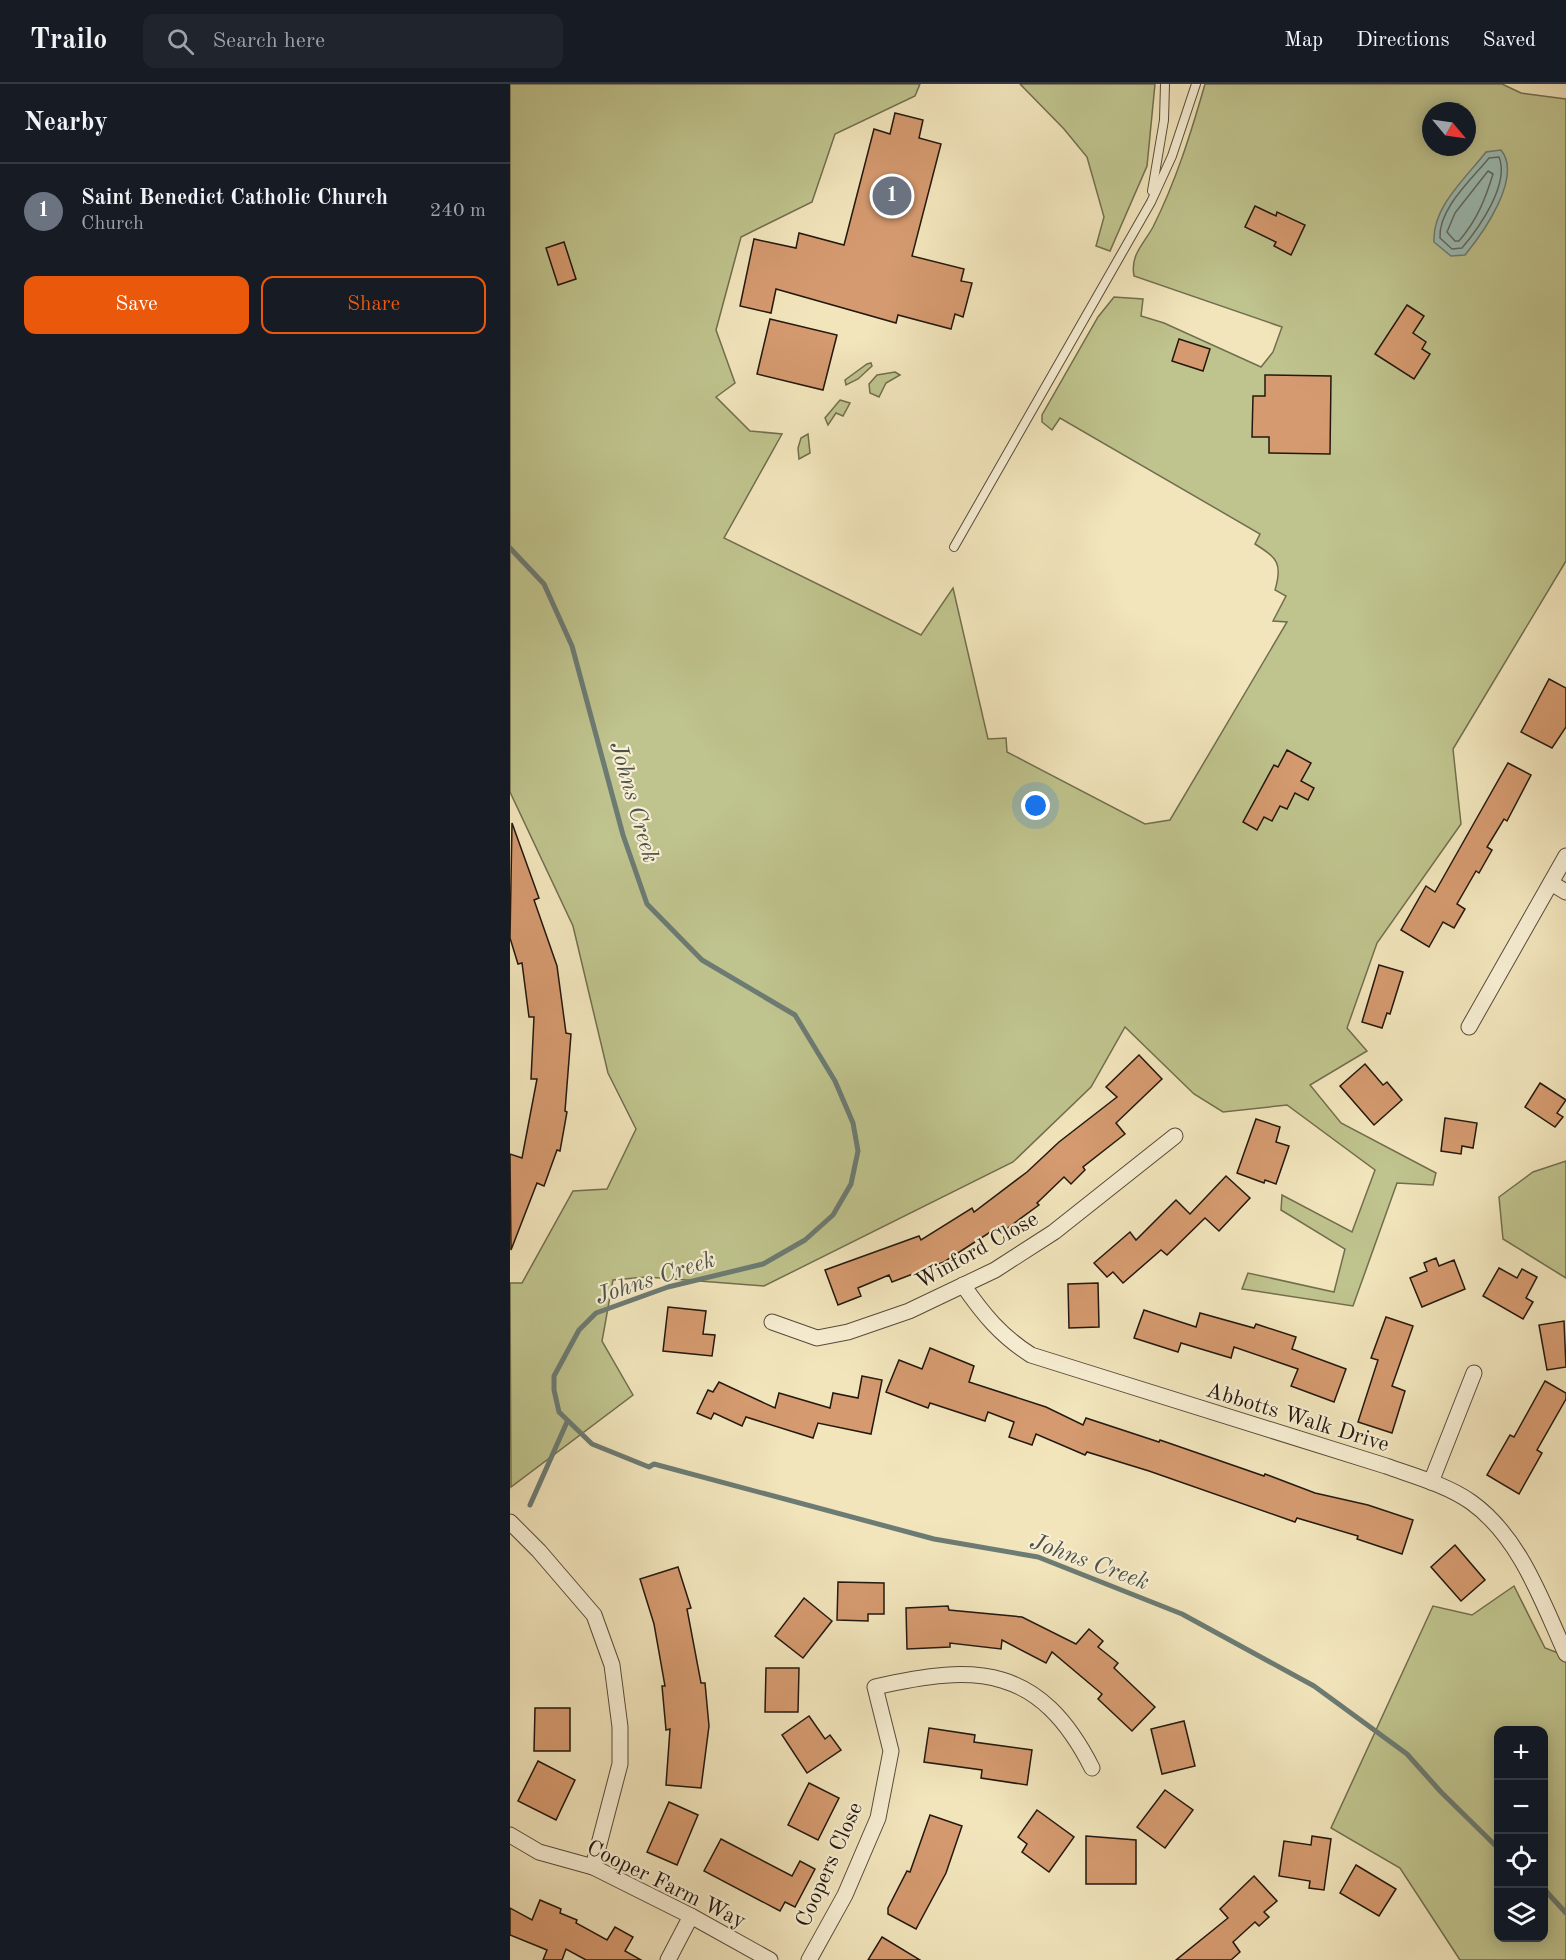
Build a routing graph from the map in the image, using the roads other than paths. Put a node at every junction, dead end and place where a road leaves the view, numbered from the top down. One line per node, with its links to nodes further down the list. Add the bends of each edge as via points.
1 (1165, 84): 3 (lane, via 1164,120)
2 (1196, 84): 3 (lane, via 1173,156)
3 (1151, 202): 4 (lane)
4 (954, 547)
5 (1566, 856): 6 (street)
6 (1551, 883): 7 (street); 8 (street)
7 (1566, 892)
8 (1469, 1027)
9 (1175, 1136): 10 (street, Winford Close, via 1054,1232)
10 (963, 1285): 11 (street, Winford Close, via 909,1311 848,1332 817,1338); 13 (street, Abbotts Walk Drive, via 989,1322 1031,1355)
11 (772, 1322)
12 (1474, 1373): 13 (street)
13 (1431, 1482): 15 (street, Abbotts Walk Drive, via 1471,1502 1506,1534)
14 (510, 1522): 18 (street, via 594,1615 612,1665 620,1764)
15 (1566, 1654)
16 (1092, 1768): 22 (street, Coopers Close, via 1077,1738 1057,1713 1040,1697 1014,1682 979,1674 948,1675 875,1687 891,1751 878,1818 845,1895)
17 (510, 1835): 18 (street, Cooper Farm Way, via 539,1852)
18 (593, 1867): 19 (street, Cooper Farm Way)
19 (691, 1916): 20 (street); 21 (street, Cooper Farm Way)
20 (668, 1960)
21 (770, 1960)
22 (808, 1960)

